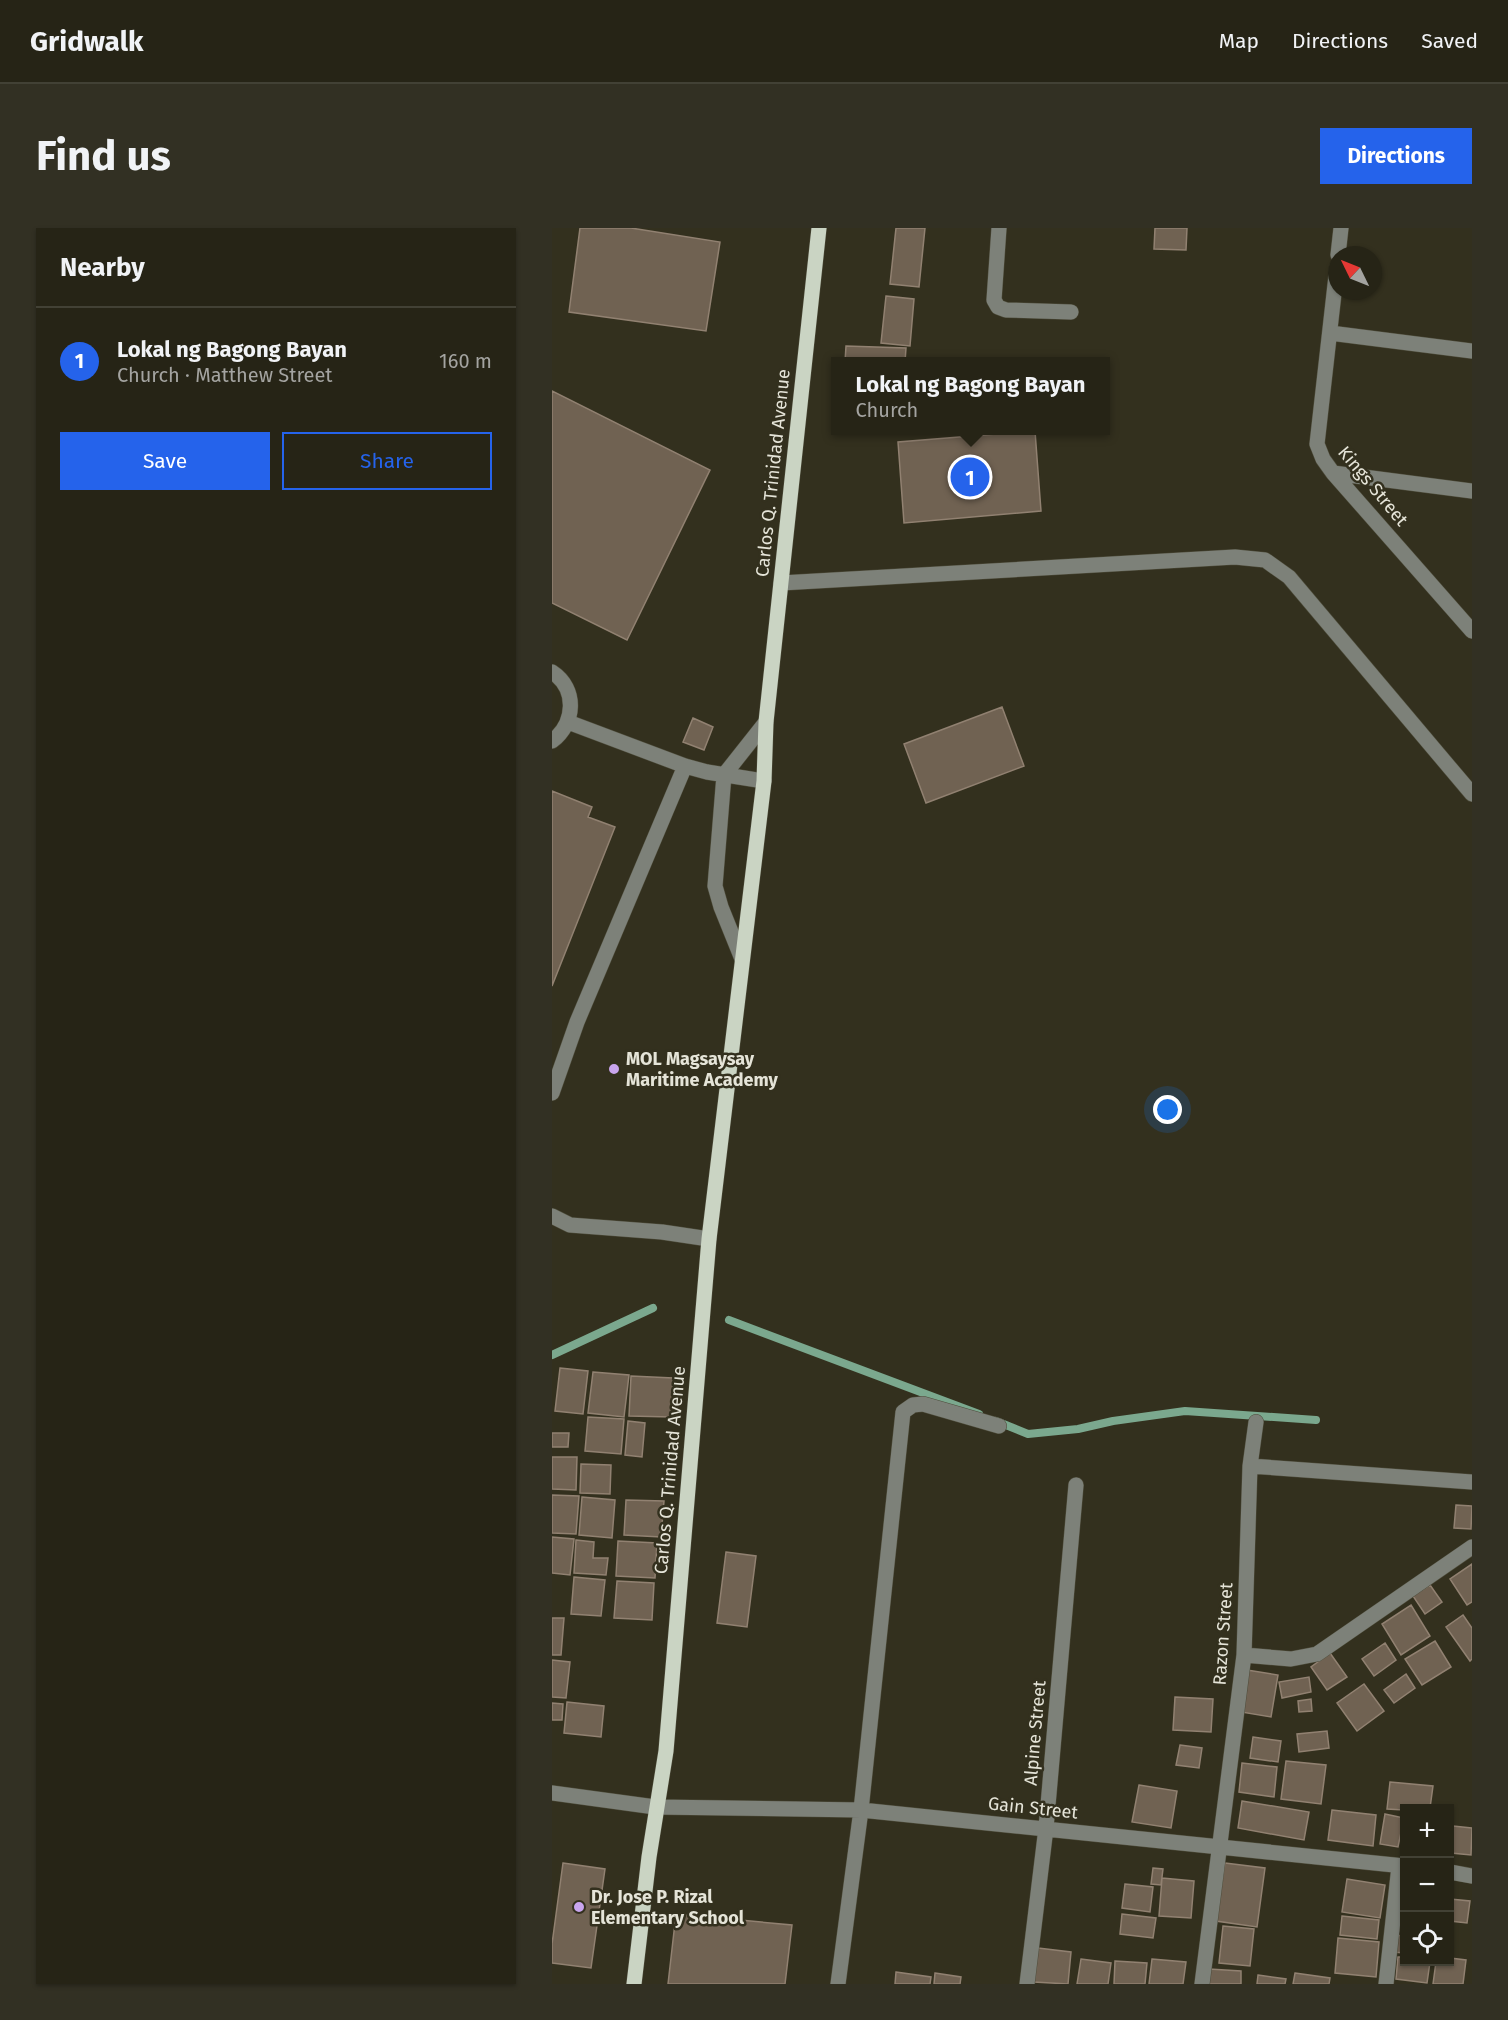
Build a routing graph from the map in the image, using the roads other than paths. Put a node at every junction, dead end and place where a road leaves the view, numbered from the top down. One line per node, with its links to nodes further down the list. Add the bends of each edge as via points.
1 (819, 228): 11 (main road, Carlos Q. Trinidad Avenue)
2 (999, 228): 6 (street, via 993,300 998,307)
3 (1341, 228): 4 (street)
4 (1339, 246)
5 (1334, 300): 7 (street, Kings Street)
6 (1071, 312)
7 (1330, 333): 8 (street); 9 (street, Kings Street, via 1317,444)
8 (1472, 351)
9 (1333, 473): 10 (street); 12 (street, Kings Street)
10 (1472, 491)
11 (781, 582): 15 (main road, Carlos Q. Trinidad Avenue); 20 (street, via 1235,557 1265,560 1289,576)
12 (1472, 631)
13 (552, 672): 14 (street, via 570,696)
14 (568, 722): 16 (street); 17 (street)
15 (766, 722): 18 (street); 19 (main road, Carlos Q. Trinidad Avenue)
16 (552, 741)
17 (685, 766): 18 (street); 22 (street, via 577,1022)
18 (724, 775): 19 (street); 21 (street, Carlos Q. Trinidad Avenue, via 715,886)
19 (764, 781): 21 (main road, Carlos Q. Trinidad Avenue)
20 (1472, 794)
21 (742, 959): 24 (main road, Carlos Q. Trinidad Avenue)
22 (552, 1093)
23 (552, 1216): 24 (street, via 570,1224)
24 (709, 1239): 33 (main road, Carlos Q. Trinidad Avenue, via 666,1751)
25 (1256, 1422): 27 (street, Razon Street)
26 (999, 1426): 34 (street, via 923,1404 903,1412)
27 (1251, 1466): 28 (street); 31 (street, Razon Street)
28 (1472, 1482)
29 (1076, 1485): 35 (street, Alpine Street)
30 (1472, 1547): 31 (street, via 1317,1654 1291,1659)
31 (1244, 1655): 36 (street, Razon Street)
32 (552, 1793): 33 (street, Gain Street)
33 (656, 1807): 34 (street, Gain Street); 41 (main road, Carlos Q. Trinidad Avenue)
34 (861, 1810): 35 (street, Gain Street); 42 (street)
35 (1046, 1828): 36 (street, Gain Street); 43 (street, Alpine Street)
36 (1220, 1846): 37 (street, Gain Street); 44 (street, Razon Street)
37 (1400, 1866)
38 (1454, 1873): 39 (street)
39 (1472, 1875)
40 (1400, 1881): 45 (street)
41 (634, 1984)
42 (838, 1984)
43 (1027, 1984)
44 (1203, 1984)
45 (1386, 1984)

